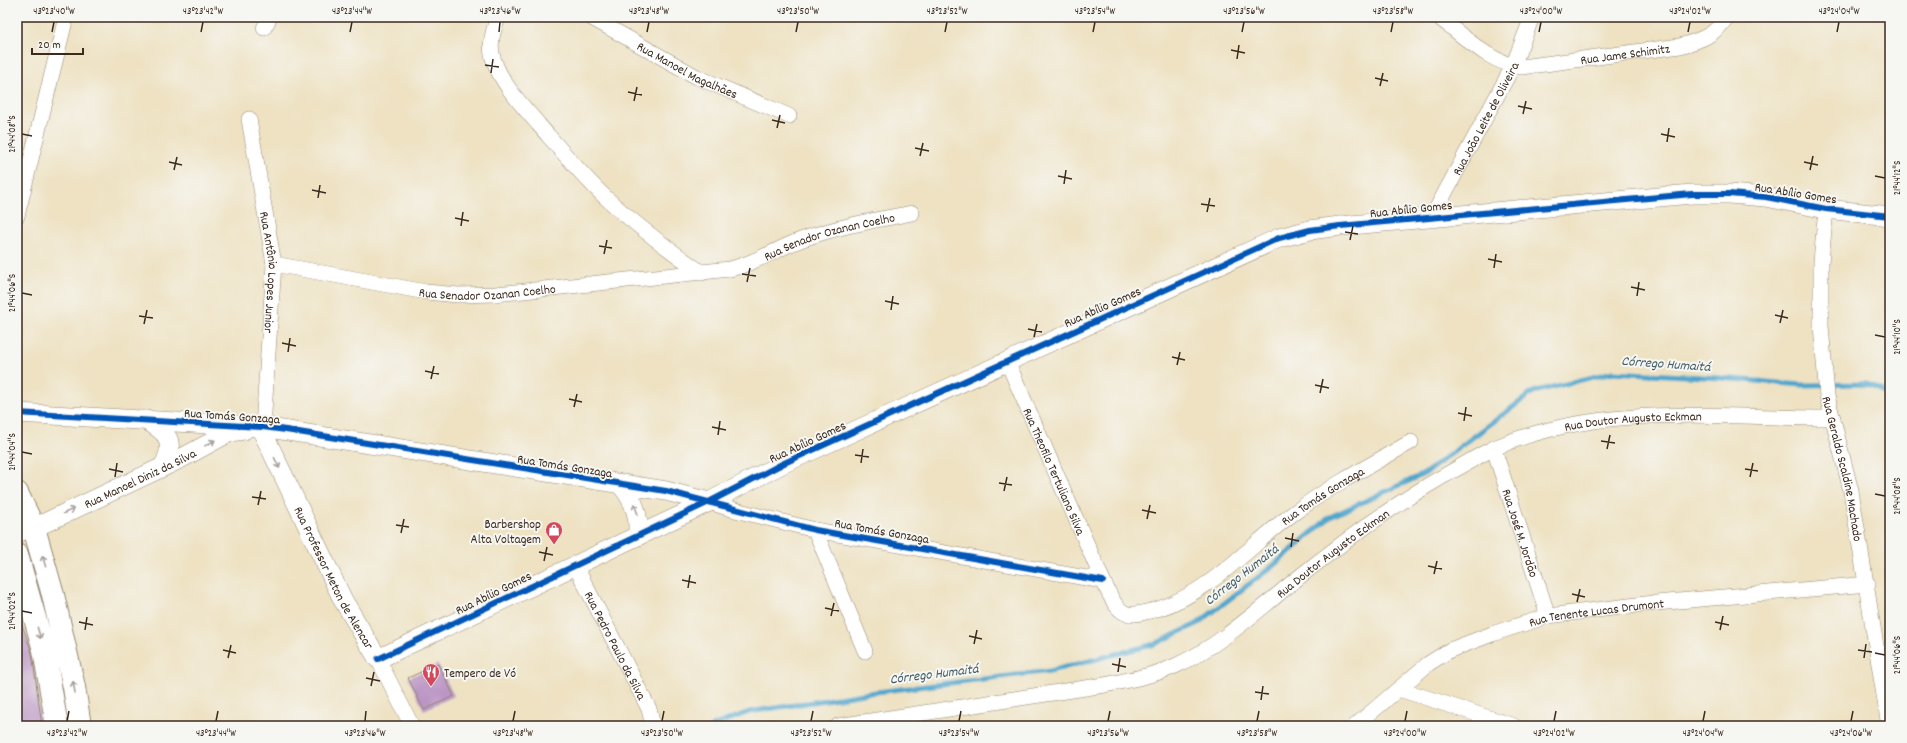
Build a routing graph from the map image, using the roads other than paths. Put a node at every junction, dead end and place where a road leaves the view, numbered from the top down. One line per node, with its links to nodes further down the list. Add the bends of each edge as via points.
1 (66, 17): 10 (street)
2 (498, 17): 17 (street, via 492,33 491,46 494,60 513,96 571,163 604,196 636,224)
3 (590, 17): 8 (street, Rua Manoel Magalhães, via 697,77)
4 (1438, 17): 7 (street, via 1491,56)
5 (1532, 17): 7 (street, Rua João Leite de Oliveira)
6 (1727, 17): 7 (street, Rua Jame Schimitz, via 1715,32 1680,46 1534,66)
7 (1513, 66): 15 (street, Rua João Leite de Oliveira)
8 (789, 116)
9 (249, 119): 16 (street, Rua Antônio Lopes Junior)
10 (20, 193): 13 (street)
11 (1826, 209): 14 (street, Rua Abílio Gomes); 15 (street, Rua Abílio Gomes, via 1766,197 1692,194); 20 (street, Rua Geraldo Scaldine Machado, via 1821,262 1821,326 1824,378)
12 (912, 213): 17 (street, Rua Senador Ozanan Coelho, via 824,232 749,265)
13 (17, 216)
14 (1890, 216)
15 (1432, 217): 18 (street, Rua Abílio Gomes, via 1325,228 1279,238)
16 (274, 264): 17 (street, Rua Senador Ozanan Coelho, via 426,292 458,295 496,294); 22 (street, Rua Antônio Lopes Junior)
17 (702, 273)
18 (1007, 361): 28 (street, Rua Abílio Gomes, via 782,464); 34 (street, Rua Theofilo Tertuliano Silva)
19 (17, 413): 21 (street, Rua Tomás Gonzaga)
20 (1833, 418): 24 (street, Rua Doutor Augusto Eckman, via 1616,418 1540,433); 35 (street, Rua Geraldo Scaldine Machado, via 1851,490)
21 (146, 420): 22 (street, Rua Tomás Gonzaga); 25 (street, via 164,431 168,437 169,456)
22 (263, 427): 25 (street, Rua Manoel Diniz da Silva, one-way to 22, via 230,432); 26 (street, Rua Tomás Gonzaga); 38 (street, Rua Professor Meton de Alencar, one-way to 38, via 264,435 343,600)
23 (1411, 442): 34 (street, Rua Tomás Gonzaga, via 1328,489 1188,597 1149,612 1127,614 1117,606)
24 (1494, 448): 36 (street, Rua José M. Jordão); 44 (street, Rua Doutor Augusto Eckman, via 1441,478 1357,532 1208,648 1174,667 1105,685)
25 (163, 467): 30 (street, Rua Manoel Diniz da Silva, one-way to 25)
26 (622, 486): 28 (street, Rua Tomás Gonzaga, via 666,491); 31 (street, one-way to 26, via 638,512)
27 (17, 493): 30 (highway)
28 (709, 502): 29 (street, Rua Tomás Gonzaga); 31 (street, Rua Abílio Gomes)
29 (815, 530): 34 (street, Rua Tomás Gonzaga); 37 (street)
30 (25, 531): 41 (highway, one-way to 30, via 53,594)
31 (638, 536): 33 (street, Rua Abílio Gomes)
32 (17, 555): 40 (highway, one-way to 40, via 44,650)
33 (575, 565): 38 (street, Rua Abílio Gomes); 43 (street, Rua Pedro Paulo da Silva, via 649,710)
34 (1103, 581)
35 (1868, 584): 36 (street, Rua Tenente Lucas Drumont, via 1631,605); 47 (street, Rua Geraldo Scaldine Machado)
36 (1548, 616): 39 (street, Rua Tenente Lucas Drumont, via 1450,650 1428,664)
37 (865, 651)
38 (378, 659): 42 (street, Rua Professor Meton de Alencar)
39 (1399, 689): 45 (street, Rua Tenente Lucas Drumont); 46 (street)
40 (57, 726)
41 (80, 726)
42 (412, 726)
43 (653, 726)
44 (838, 726)
45 (1355, 726)
46 (1514, 726)
47 (1890, 726)

